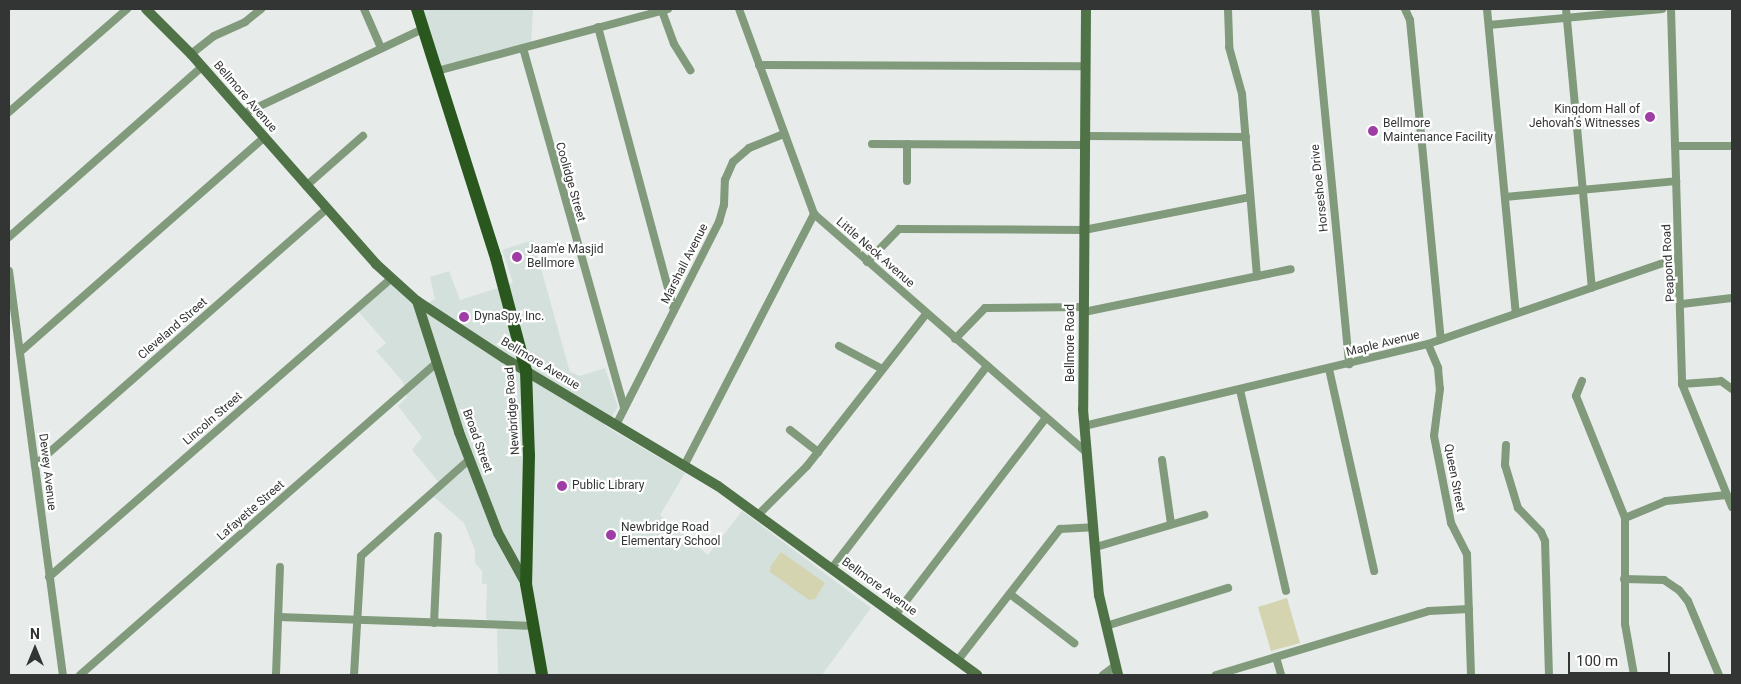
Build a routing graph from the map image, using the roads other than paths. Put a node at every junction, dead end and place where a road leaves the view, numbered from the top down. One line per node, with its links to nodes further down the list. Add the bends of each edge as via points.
1 (127, 9): 28 (street)
2 (148, 9): 22 (main road, Bellmore Avenue)
3 (261, 9): 22 (street, via 246,22 214,36)
4 (364, 9): 20 (street)
5 (417, 9): 19 (main road, Newbridge Road)
6 (739, 9): 23 (street, Little Neck Avenue)
7 (1086, 9): 24 (main road, Bellmore Road)
8 (1228, 9): 32 (street, via 1229,47 1242,94)
9 (1315, 9): 69 (street, Horseshoe Drive)
10 (1405, 9): 64 (street, via 1410,20)
11 (1487, 9): 17 (street)
12 (1566, 9): 16 (street)
13 (1662, 9): 16 (street)
14 (1671, 9): 37 (street, Peapond Road)
15 (665, 10): 18 (street); 26 (street, via 674,44)
16 (1567, 18): 17 (street); 42 (street)
17 (1489, 25): 44 (street)
18 (598, 27): 21 (street); 59 (street)
19 (423, 29): 20 (street); 27 (main road, Newbridge Road)
20 (382, 48): 29 (street)
21 (523, 48): 27 (street); 78 (street, Coolidge Street)
22 (191, 54): 25 (main road, Bellmore Avenue)
23 (759, 65): 24 (street); 30 (street, Little Neck Avenue)
24 (1085, 66): 34 (main road, Bellmore Road)
25 (202, 68): 29 (main road, Bellmore Avenue); 48 (street)
26 (690, 70)
27 (437, 71): 73 (main road, Newbridge Road, via 496,258)
28 (9, 112)
29 (243, 114): 33 (main road, Bellmore Avenue)
30 (784, 134): 46 (street, Little Neck Avenue); 59 (street, Marshall Avenue, via 749,148 733,162 725,180 724,205 719,222)
31 (363, 136): 41 (street)
32 (1246, 137): 34 (street); 43 (street)
33 (264, 138): 41 (main road, Bellmore Avenue); 67 (street)
34 (1085, 141): 36 (street); 47 (main road, Bellmore Road)
35 (872, 144): 36 (street)
36 (907, 144): 39 (street)
37 (1675, 146): 38 (street); 40 (street, Peapond Road)
38 (1732, 146)
39 (907, 181)
40 (1676, 181): 42 (street); 49 (street, Peapond Road)
41 (306, 186): 45 (main road, Bellmore Avenue)
42 (1583, 190): 44 (street); 55 (street)
43 (1250, 197): 47 (street); 53 (street)
44 (1505, 197): 62 (street)
45 (326, 209): 54 (main road, Bellmore Avenue); 88 (street, Cleveland Street)
46 (814, 214): 50 (street, Little Neck Avenue); 89 (street)
47 (1084, 230): 50 (street, via 898,229); 60 (main road, Bellmore Road)
48 (9, 236)
49 (1678, 258): 55 (street, Maple Avenue); 58 (street, Peapond Road)
50 (868, 262): 61 (street, Little Neck Avenue)
51 (1291, 269): 53 (street)
52 (9, 271): 67 (street, Dewey Avenue)
53 (1257, 276): 60 (street)
54 (391, 279): 57 (main road, Bellmore Avenue); 102 (street, Lincoln Street)
55 (1592, 288): 62 (street, Maple Avenue)
56 (1732, 298): 58 (street)
57 (417, 301): 68 (main road, Broad Street); 73 (main road, Bellmore Avenue)
58 (1682, 304): 75 (street, Peapond Road)
59 (674, 310): 78 (street, Marshall Avenue)
60 (1084, 310): 63 (street, via 985,308); 81 (main road, Bellmore Road)
61 (927, 312): 63 (street, Little Neck Avenue); 71 (street)
62 (1516, 314): 64 (street, Maple Avenue)
63 (956, 339): 70 (street, Little Neck Avenue)
64 (1440, 340): 65 (street, Maple Avenue)
65 (1428, 344): 69 (street, Maple Avenue); 108 (street, Queen Street, via 1438,368 1440,389 1434,436 1451,523 1467,554)
66 (839, 346): 71 (street)
67 (20, 352): 88 (street, Dewey Avenue)
68 (437, 363): 86 (main road, Broad Street); 120 (street, Lafayette Street)
69 (1349, 364): 72 (street, Maple Avenue)
70 (987, 366): 79 (street, Little Neck Avenue); 100 (street)
71 (882, 369): 84 (street)
72 (1329, 370): 77 (street, Maple Avenue); 101 (street)
73 (526, 371): 80 (main road, Bellmore Avenue); 104 (main road, Newbridge Road, via 530,456)
74 (1582, 381): 94 (street, via 1576,396)
75 (1682, 384): 76 (street, via 1721,381); 90 (street, Peapond Road)
76 (1732, 389)
77 (1240, 390): 81 (street, Maple Avenue); 106 (street)
78 (624, 408): 80 (street, Marshall Avenue)
79 (1046, 418): 85 (street, Little Neck Avenue); 109 (street)
80 (616, 425): 89 (main road, Bellmore Avenue)
81 (1084, 426): 85 (main road, Bellmore Road)
82 (790, 430): 84 (street)
83 (1506, 445): 129 (street, via 1505,465 1518,508 1542,532 1545,541)
84 (818, 452): 92 (street)
85 (1087, 453): 96 (main road, Bellmore Road)
86 (470, 459): 104 (main road, Broad Street, via 498,532); 111 (street, via 361,556)
87 (1162, 460): 95 (street)
88 (35, 465): 102 (street, Dewey Avenue)
89 (684, 466): 92 (main road, Bellmore Avenue)
90 (1727, 495): 91 (street, Peapond Road); 94 (street, via 1666,501)
91 (1732, 506)
92 (758, 515): 100 (main road, Bellmore Avenue)
93 (1204, 515): 95 (street)
94 (1625, 518): 103 (street)
95 (1171, 524): 98 (street)
96 (1093, 527): 98 (main road, Bellmore Road); 107 (street, via 1060,529)
97 (438, 536): 112 (street)
98 (1096, 547): 114 (main road, Bellmore Road, via 1099,595)
99 (280, 567): 110 (street)
100 (832, 568): 109 (main road, Bellmore Avenue)
101 (1374, 571)
102 (50, 577): 119 (street, Dewey Avenue)
103 (1624, 579): 130 (street, via 1625,624); 131 (street, via 1664,580 1680,590 1688,601)
104 (526, 584): 113 (main road, Newbridge Road)
105 (1228, 588): 114 (street)
106 (1286, 591)
107 (1010, 594): 115 (street); 117 (street)
108 (1469, 609): 116 (street, via 1429,611); 128 (street, Queen Street)
109 (896, 614): 117 (main road, Bellmore Avenue)
110 (278, 617): 111 (street); 121 (street)
111 (356, 620): 112 (street); 122 (street)
112 (434, 623): 113 (street)
113 (533, 626): 123 (main road, Newbridge Road)
114 (1106, 626): 118 (main road, Bellmore Road)
115 (1074, 643)
116 (1276, 657): 126 (street); 127 (street)
117 (958, 660): 124 (main road, Bellmore Avenue)
118 (1116, 670): 125 (street)
119 (62, 675)
120 (80, 675)
121 (276, 675)
122 (354, 675)
123 (542, 675)
124 (977, 675)
125 (1103, 675)
126 (1216, 675)
127 (1281, 675)
128 (1471, 675)
129 (1549, 675)
130 (1634, 675)
131 (1719, 675)

